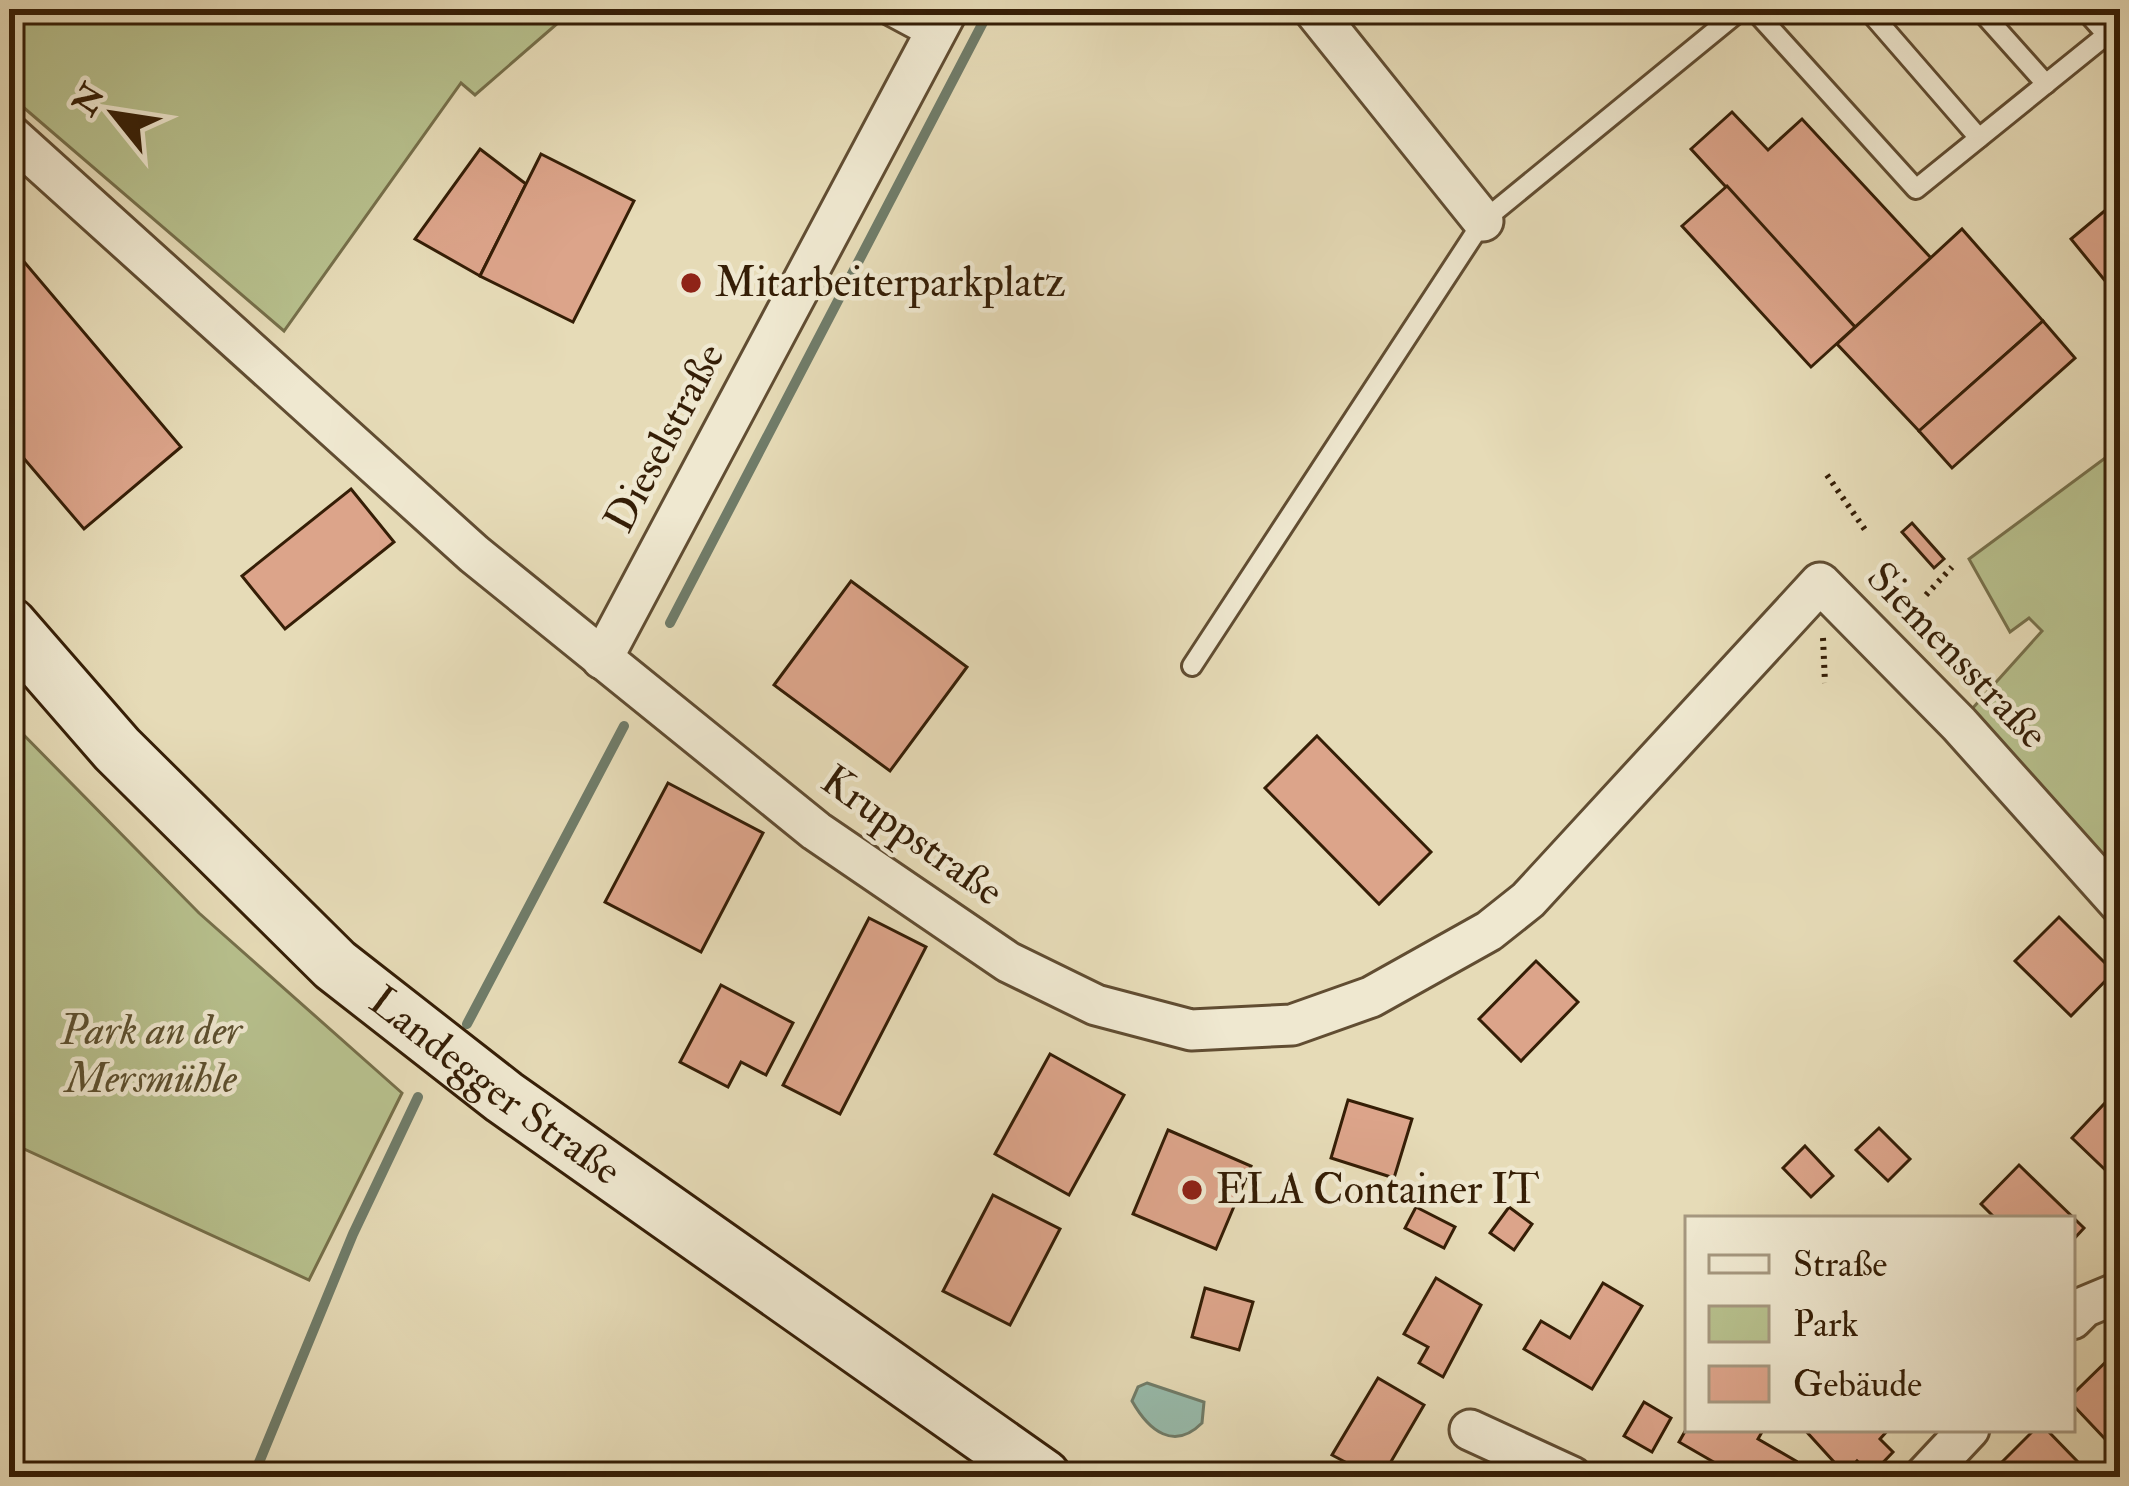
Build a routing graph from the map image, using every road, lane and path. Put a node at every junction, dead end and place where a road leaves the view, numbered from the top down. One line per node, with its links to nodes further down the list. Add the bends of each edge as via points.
1 (877, 9): 8 (lane)
2 (1313, 9): 13 (street)
3 (1742, 9): 13 (lane)
4 (1754, 9): 12 (lane, via 1916,189)
5 (1867, 9): 12 (lane)
6 (1979, 9): 10 (lane)
7 (2084, 9): 9 (lane)
8 (940, 24): 20 (street, Dieselstraße)
9 (2113, 29): 10 (lane)
10 (2045, 84): 12 (lane)
11 (9, 134): 20 (street, Kruppstraße, via 474,554)
12 (1979, 138)
13 (1483, 221): 21 (lane)
14 (1827, 476): 15 (path)
15 (1868, 534)
16 (1952, 568): 18 (path)
17 (1820, 583): 20 (street, Kruppstraße, via 1528,900 1371,998 1292,1025 1192,1030 1096,1005 1008,962 817,831); 22 (street, Siemensstraße)
18 (1926, 595)
19 (9, 625): 27 (main road, Landegger Straße, via 117,749 335,965 504,1097)
20 (602, 658)
21 (1192, 667)
22 (2120, 904)
23 (2120, 1292): 24 (street)
24 (2075, 1316)
25 (1471, 1430): 28 (street)
26 (1966, 1432): 29 (street)
27 (1043, 1477)
28 (1572, 1477)
29 (1924, 1477)

